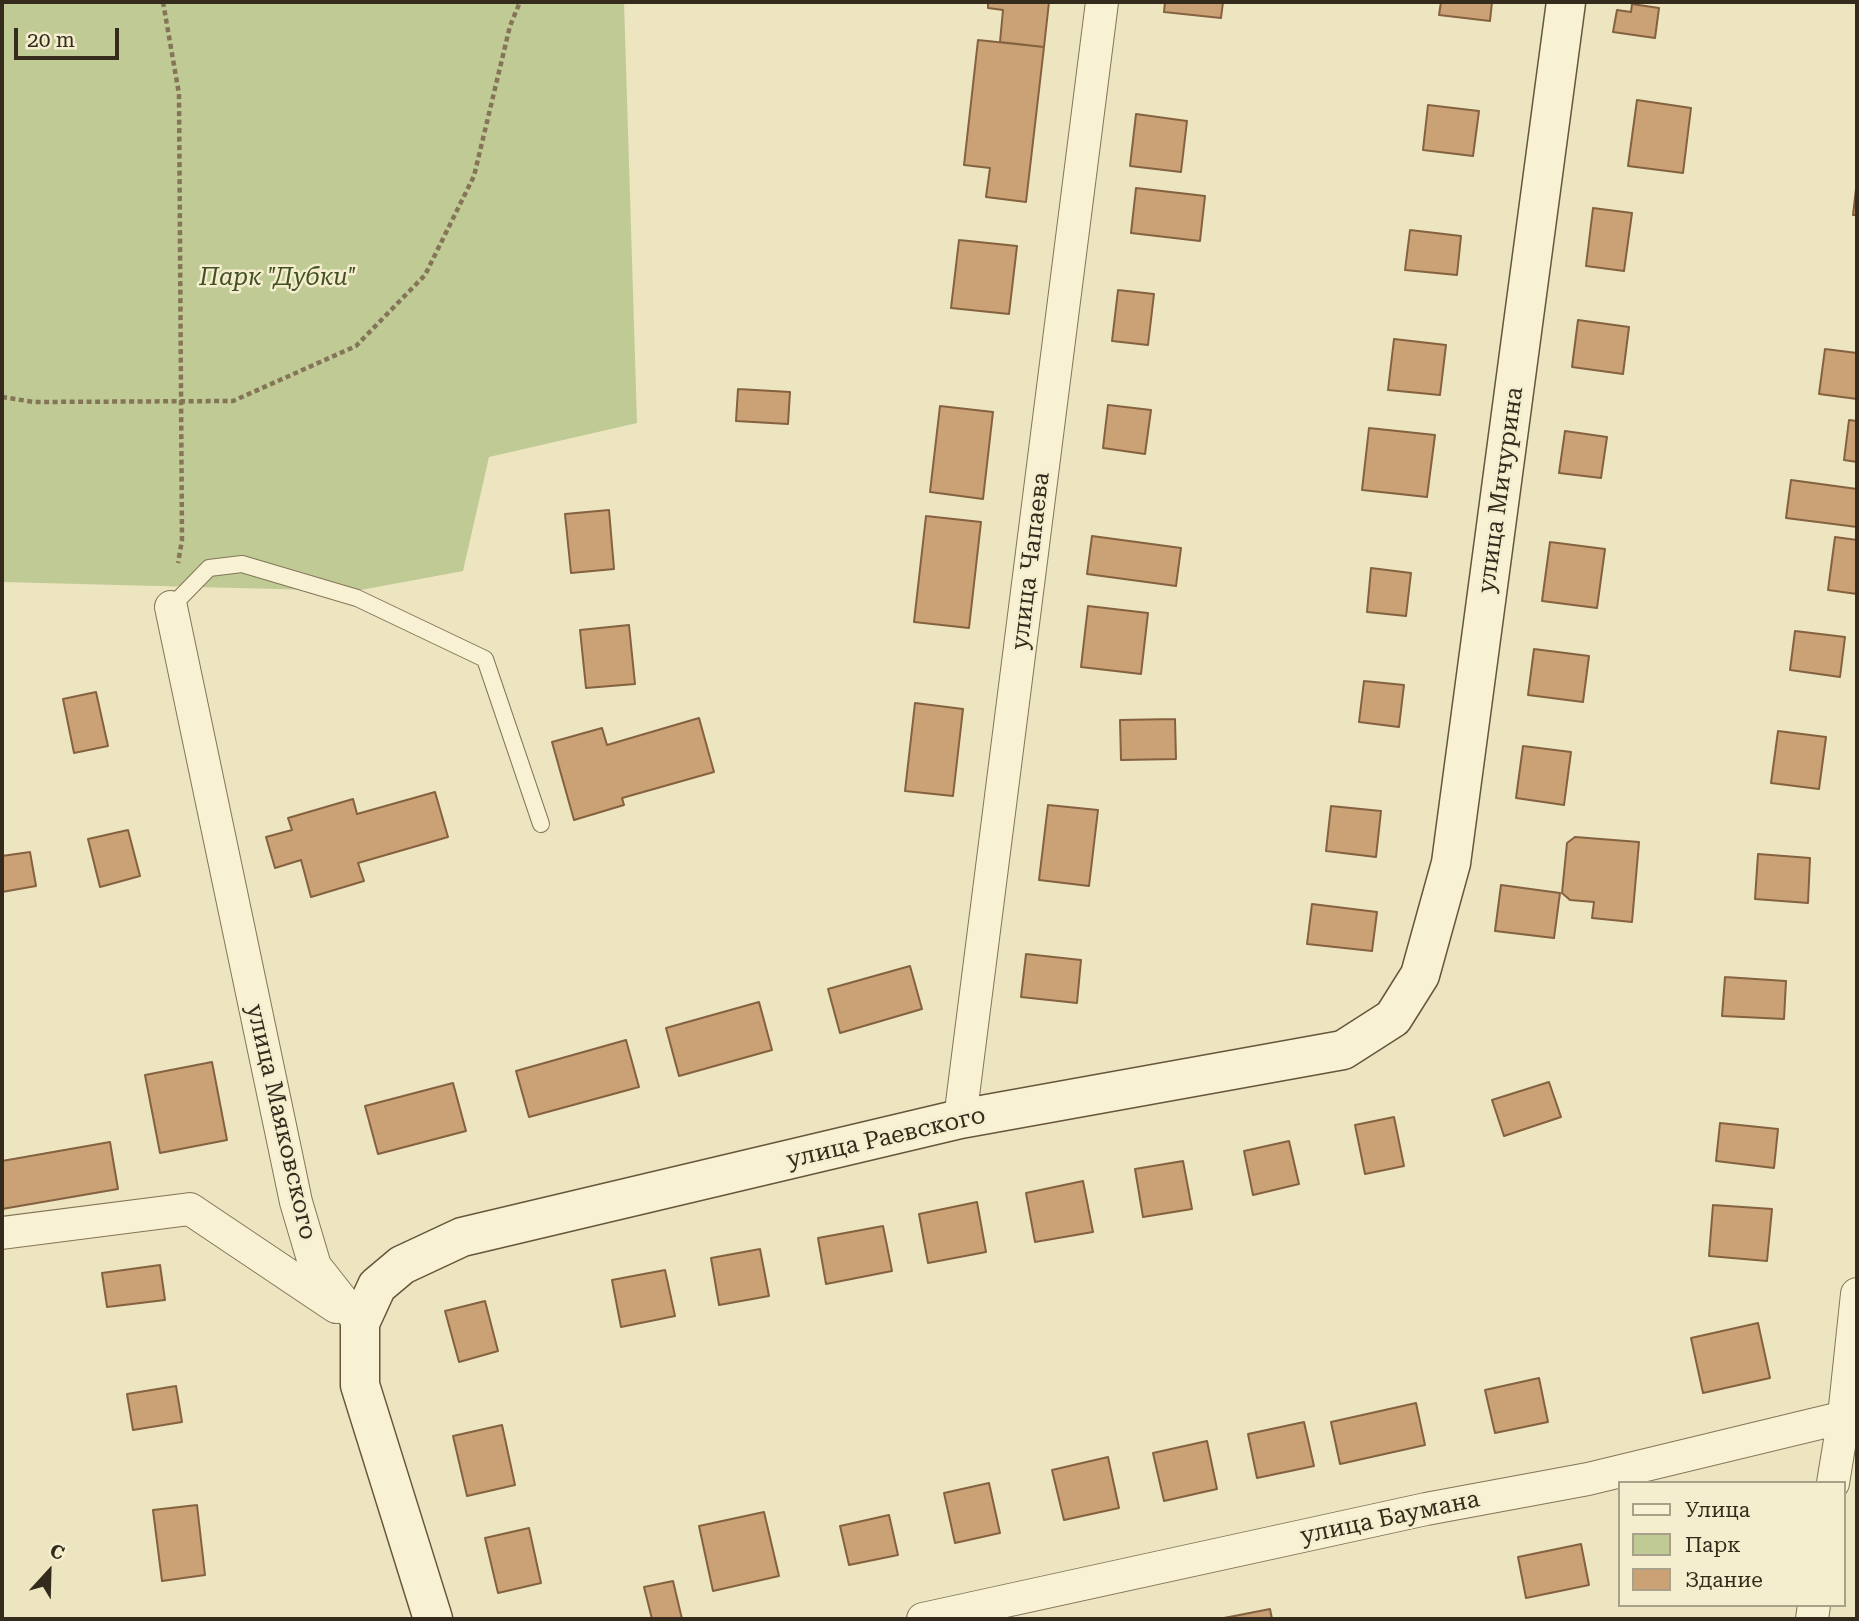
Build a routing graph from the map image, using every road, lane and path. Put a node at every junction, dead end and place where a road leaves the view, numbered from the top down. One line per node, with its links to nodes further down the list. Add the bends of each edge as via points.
1 (163, 2): 6 (path, via 179,94)
2 (520, 2): 6 (path, via 510,26 474,176 425,275 356,346 233,401)
3 (1102, 2): 10 (street, улица Чапаева)
4 (1566, 2): 9 (street, улица Мичурина, via 1451,863)
5 (2, 397): 6 (path, via 34,402)
6 (181, 401): 7 (path, via 182,540)
7 (171, 607): 8 (lane, via 209,568 242,564 358,598 485,659); 13 (street, улица Маяковского, via 296,1202 315,1266)
8 (541, 824)
9 (1420, 975): 10 (street, улица Раевского, via 1393,1018 1343,1050)
10 (960, 1119): 13 (street, улица Раевского, via 462,1237 393,1272 377,1286)
11 (2, 1233): 13 (street, via 190,1209)
12 (1857, 1294): 14 (street)
13 (359, 1323): 16 (street, via 360,1385)
14 (1851, 1415): 15 (street); 17 (street, улица Баумана, via 1588,1479 1426,1509)
15 (1834, 1481)
16 (433, 1619)
17 (923, 1619)

